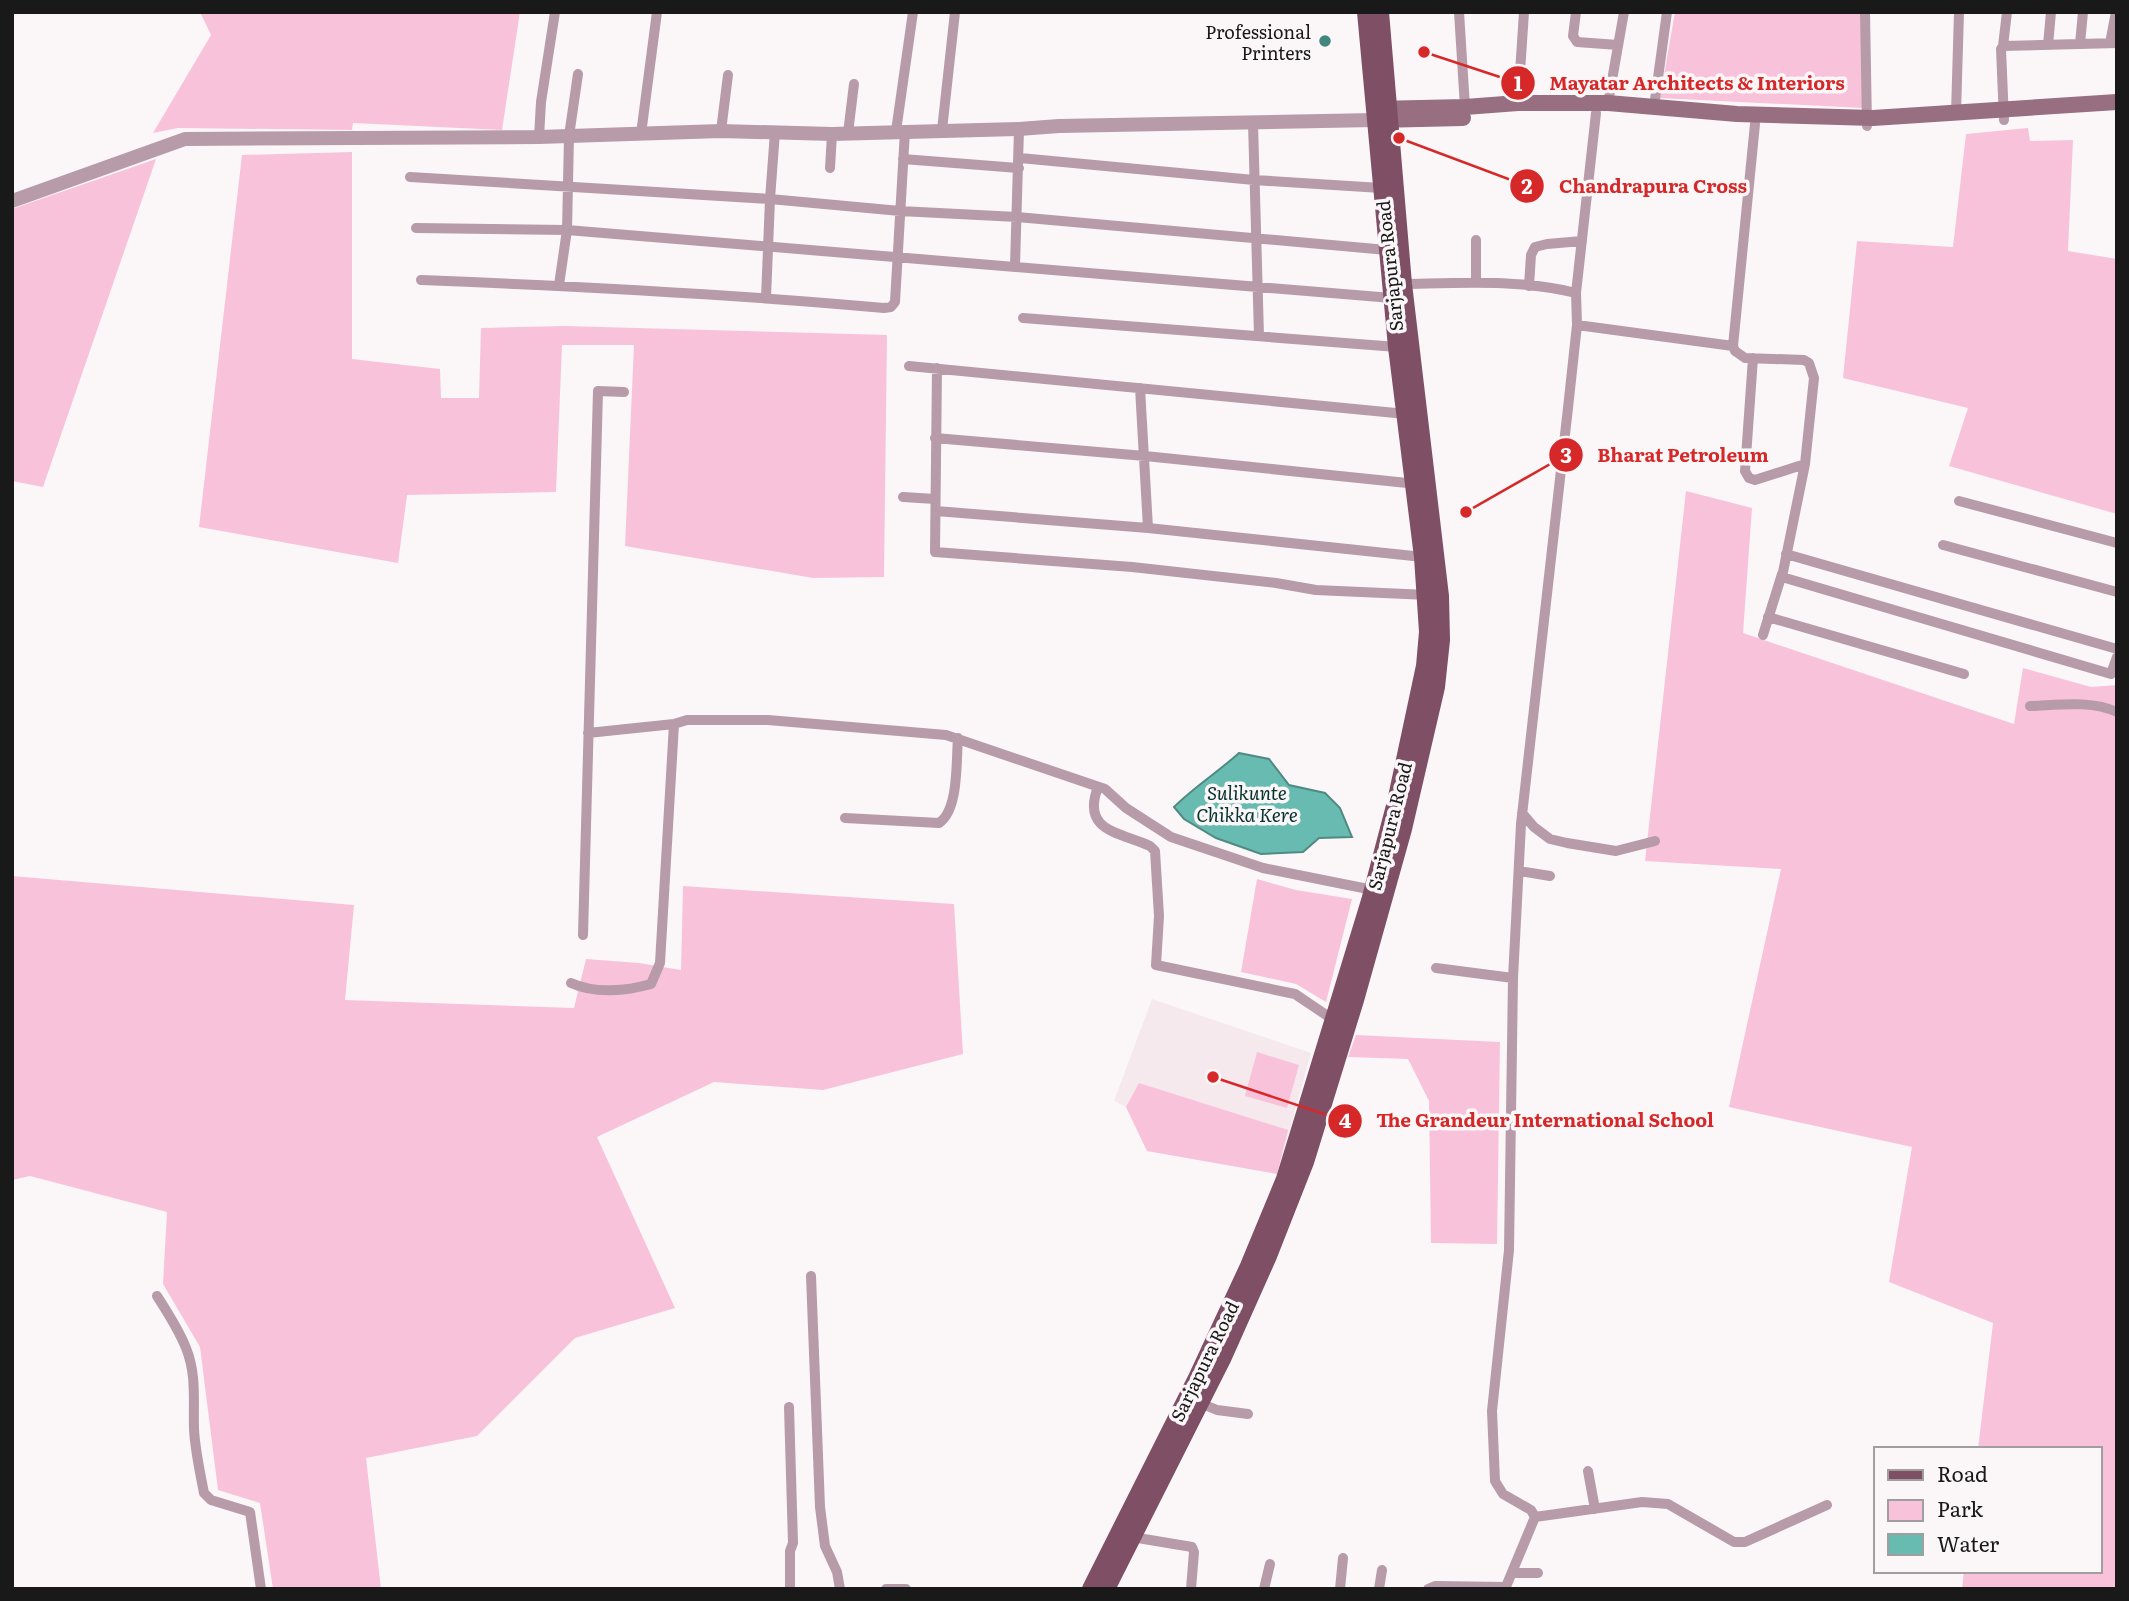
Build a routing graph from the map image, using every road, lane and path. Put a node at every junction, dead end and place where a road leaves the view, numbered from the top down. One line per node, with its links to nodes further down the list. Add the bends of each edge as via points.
1 (555, 12): 47 (street)
2 (657, 12): 44 (street)
3 (913, 12): 41 (street)
4 (955, 12): 39 (street)
5 (1366, 12): 33 (main road, Sarjapura Road)
6 (1380, 12): 33 (main road, Sarjapura Road)
7 (1459, 12): 28 (street)
8 (1524, 12): 27 (street)
9 (1576, 12): 20 (street, via 1573,36 1577,42)
10 (1624, 12): 20 (street)
11 (1667, 12): 29 (street)
12 (1865, 12): 36 (street)
13 (1959, 12): 31 (street)
14 (2007, 12): 22 (street)
15 (2051, 12): 21 (street)
16 (2083, 12): 19 (street)
17 (2116, 12): 18 (street)
18 (2113, 43): 19 (street)
19 (2080, 44): 21 (street)
20 (1618, 45): 30 (street)
21 (2049, 45): 22 (street)
22 (2003, 46): 34 (street)
23 (578, 74): 46 (street)
24 (728, 75): 40 (street)
25 (854, 83): 43 (street)
26 (2117, 102): 34 (main road)
27 (1518, 103): 28 (main road); 30 (main road)
28 (1465, 107): 33 (main road)
29 (1654, 107): 30 (main road); 36 (main road)
30 (1602, 108): 33 (main road); 37 (main road); 63 (street)
31 (1956, 113): 34 (main road); 36 (main road)
32 (2117, 113): 34 (main road)
33 (1381, 114): 35 (street); 54 (main road, Sarjapura Road); 73 (main road, Sarjapura Road)
34 (2004, 115): 36 (main road)
35 (1253, 122): 38 (street); 52 (street)
36 (1867, 122): 37 (main road)
37 (1755, 124): 79 (street)
38 (1019, 129): 39 (street); 49 (street)
39 (942, 130): 41 (street)
40 (721, 131): 42 (street); 44 (street)
41 (901, 131): 43 (street); 48 (street)
42 (775, 132): 45 (street); 55 (street)
43 (848, 133): 45 (street)
44 (641, 134): 46 (street)
45 (832, 134): 50 (street)
46 (569, 136): 47 (street); 53 (street)
47 (539, 137): 56 (street, via 185,139)
48 (903, 159): 49 (street); 57 (street)
49 (1019, 163): 52 (street); 58 (street)
50 (830, 168)
51 (410, 177): 53 (street)
52 (1255, 180): 54 (street); 61 (street)
53 (569, 186): 55 (street); 60 (street)
54 (1381, 188): 65 (main road, Sarjapura Road)
55 (770, 199): 57 (street); 64 (street)
56 (12, 201)
57 (900, 211): 58 (street); 66 (street)
58 (1017, 217): 61 (street); 67 (street)
59 (416, 228): 60 (street)
60 (566, 230): 64 (street); 70 (street)
61 (1256, 237): 65 (street); 71 (street)
62 (1476, 240): 69 (street)
63 (1582, 241): 72 (street, via 1535,247); 74 (street)
64 (769, 247): 66 (street); 75 (street)
65 (1387, 250): 73 (main road, Sarjapura Road)
66 (897, 257): 67 (street); 75 (street, via 891,307)
67 (1015, 266): 71 (street)
68 (421, 279): 70 (street)
69 (1476, 283): 72 (street); 73 (street)
70 (559, 285): 75 (street)
71 (1256, 286): 73 (street); 78 (street)
72 (1529, 286): 74 (street)
73 (1398, 291): 80 (main road, Sarjapura Road); 90 (main road, Sarjapura Road)
74 (1576, 293): 77 (street)
75 (766, 298)
76 (1023, 317): 78 (street)
77 (1577, 325): 79 (street); 114 (street)
78 (1259, 336): 80 (street)
79 (1733, 345): 81 (street, via 1739,355)
80 (1397, 346): 86 (main road, Sarjapura Road)
81 (1753, 358): 89 (street, via 1804,360 1812,369); 89 (street, via 1746,475 1755,480)
82 (909, 366): 83 (street)
83 (937, 368): 84 (street); 87 (street)
84 (1140, 388): 86 (street); 88 (street)
85 (624, 392): 111 (street, via 598,391)
86 (1406, 414): 90 (main road, Sarjapura Road)
87 (935, 438): 88 (street); 93 (street)
88 (1145, 456): 90 (street); 94 (street)
89 (1805, 464): 97 (street)
90 (1421, 484): 98 (main road, Sarjapura Road); 101 (main road, Sarjapura Road)
91 (903, 497): 93 (street)
92 (1959, 501): 95 (street)
93 (935, 505): 94 (street); 101 (street, via 935,552 1132,567 1316,590)
94 (1148, 528): 98 (street)
95 (2117, 543)
96 (1943, 545): 100 (street)
97 (1786, 554): 99 (street); 104 (street)
98 (1423, 557): 101 (main road, Sarjapura Road)
99 (1782, 574): 102 (street); 107 (street, via 1784,579)
100 (2117, 593)
101 (1433, 596): 119 (main road, Sarjapura Road, via 1419,701); 124 (main road, Sarjapura Road, via 1441,640 1436,687 1403,829)
102 (1768, 617): 103 (street); 106 (street)
103 (1763, 635)
104 (2117, 649)
105 (2117, 657): 107 (street)
106 (1964, 674)
107 (2114, 675)
108 (2030, 706): 109 (street, via 2081,705)
109 (2117, 712)
110 (674, 724): 111 (street); 112 (street, via 768,720); 123 (street, via 660,964 651,985 583,989)
111 (589, 733): 120 (street)
112 (958, 738): 113 (street); 115 (street, via 952,808 944,819)
113 (1098, 787): 119 (street, via 1171,837 1263,868); 124 (street, via 1093,800 1100,825 1154,851 1159,915 1156,965 1295,994)
114 (1522, 813): 116 (street, via 1550,839 1567,843 1616,851); 117 (street)
115 (845, 818)
116 (1655, 841)
117 (1519, 871): 118 (street); 122 (street)
118 (1550, 876)
119 (1373, 890): 124 (main road, Sarjapura Road)
120 (583, 935)
121 (1436, 968): 122 (street)
122 (1513, 978): 133 (street, via 1509,1250 1492,1411 1495,1481 1503,1494)
123 (571, 984)
124 (1340, 1024): 127 (main road, Sarjapura Road, via 1301,1173); 140 (main road, Sarjapura Road, via 1287,1175)
125 (811, 1276): 144 (street, via 820,1507 825,1546)
126 (157, 1296): 142 (street, via 191,1365 194,1430 204,1493 211,1500 250,1512)
127 (1200, 1403): 129 (street); 134 (main road, Sarjapura Road)
128 (789, 1407): 143 (street)
129 (1248, 1414)
130 (1588, 1471): 132 (street)
131 (1827, 1505): 132 (street, via 1745,1542 1734,1542 1668,1504 1642,1502)
132 (1595, 1509): 133 (street)
133 (1535, 1517): 138 (street)
134 (1132, 1537): 140 (main road, Sarjapura Road); 147 (street, via 1192,1547)
135 (1343, 1558): 149 (street)
136 (1270, 1564): 148 (street)
137 (1382, 1570): 150 (street)
138 (1514, 1573): 139 (street); 141 (street)
139 (1538, 1573)
140 (1105, 1588)
141 (1506, 1588): 151 (street)
142 (261, 1589)
143 (790, 1589)
144 (841, 1589)
145 (886, 1589): 146 (street)
146 (906, 1589)
147 (1191, 1589)
148 (1264, 1589)
149 (1339, 1589)
150 (1379, 1589)
151 (1428, 1589)

